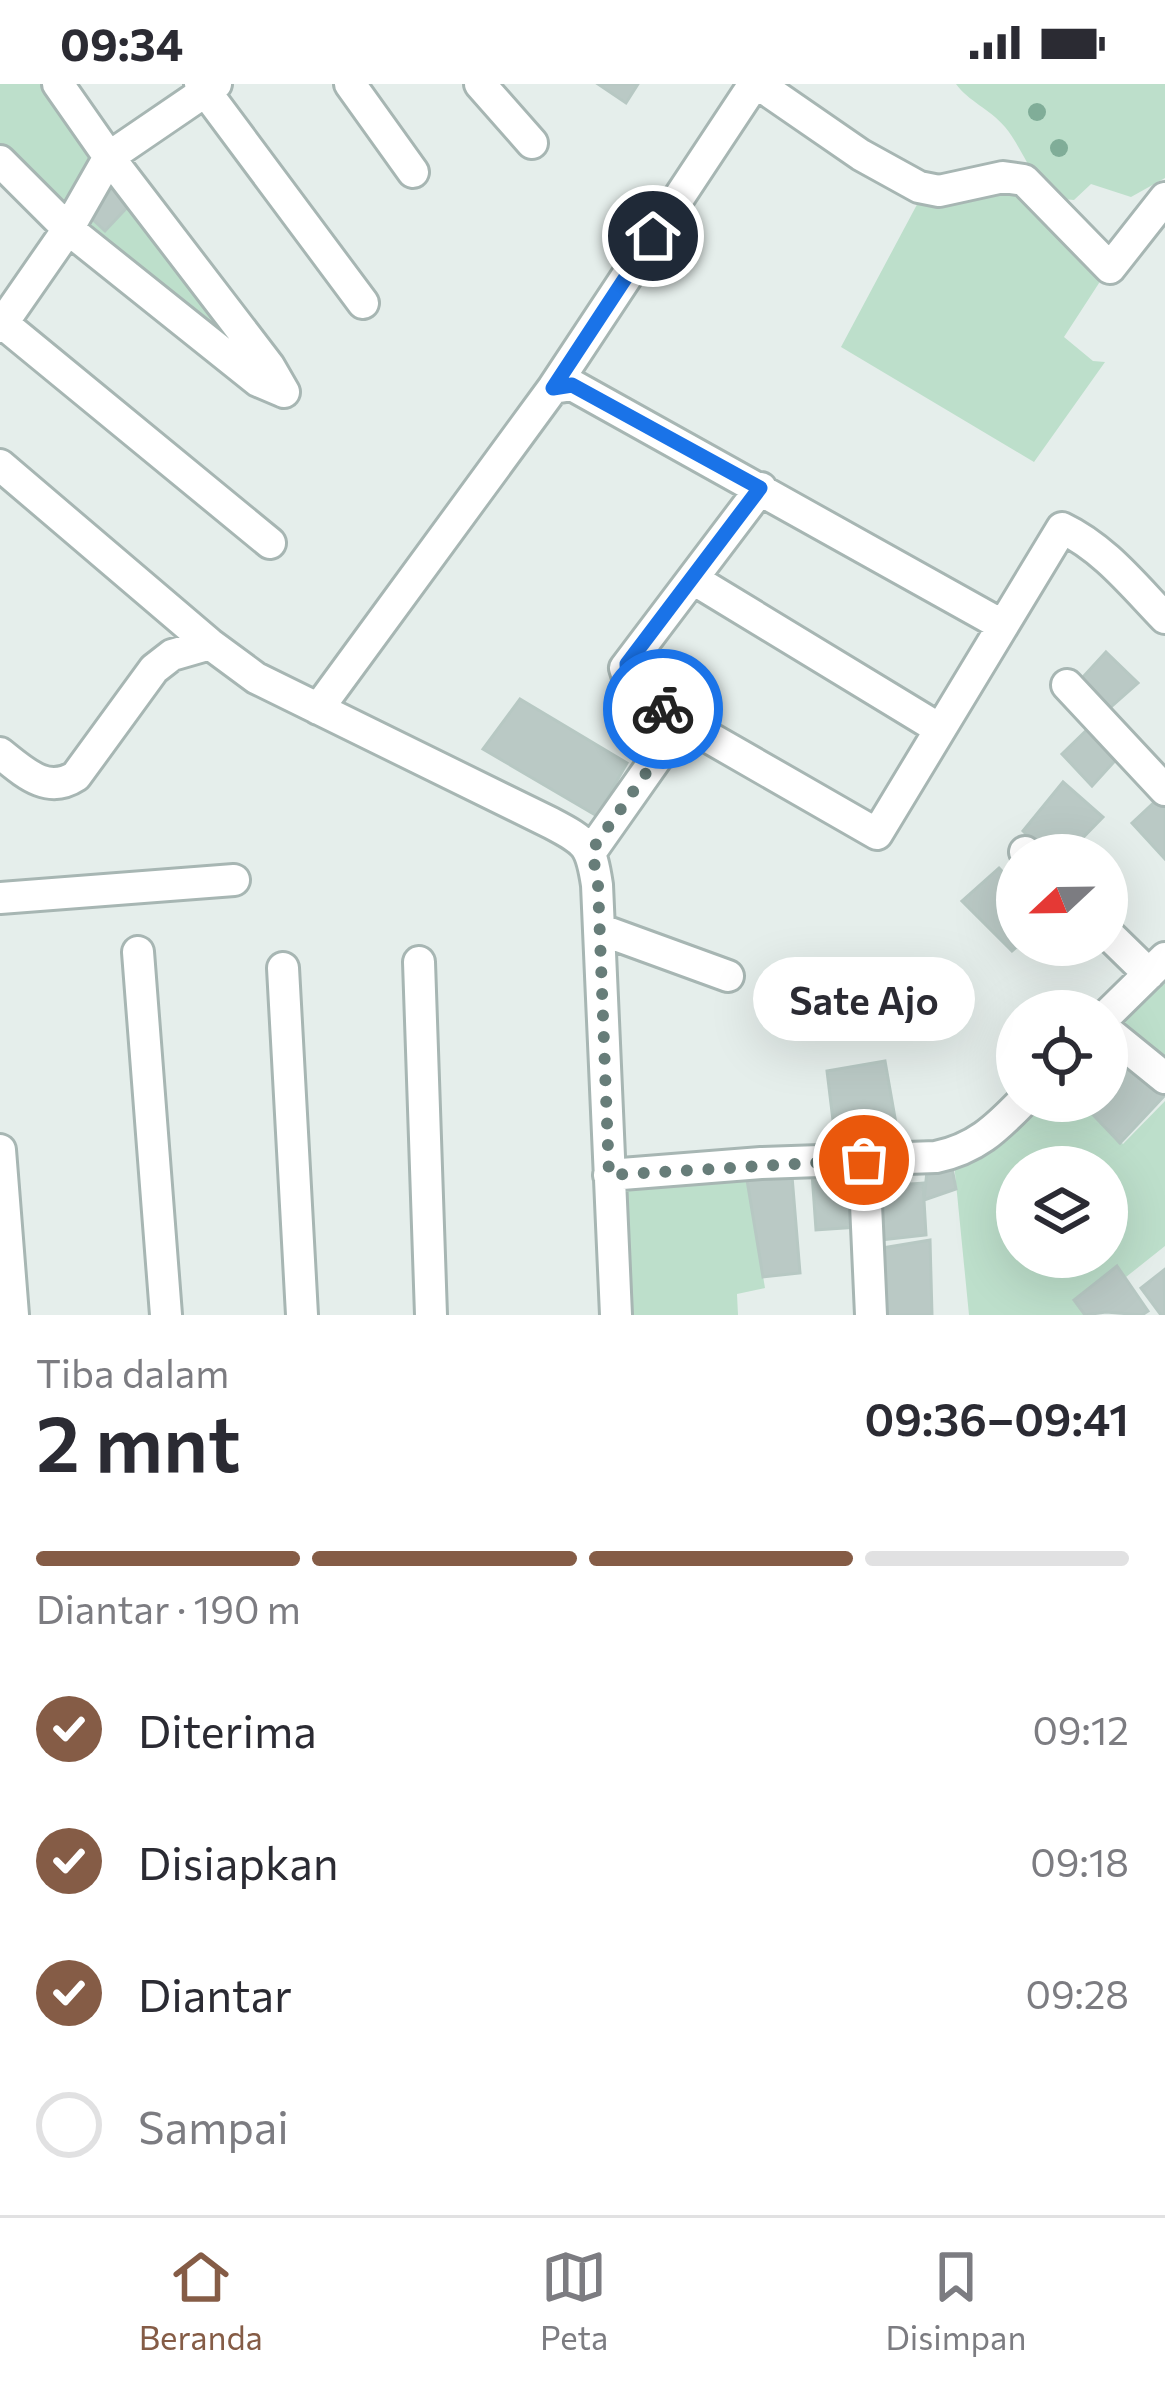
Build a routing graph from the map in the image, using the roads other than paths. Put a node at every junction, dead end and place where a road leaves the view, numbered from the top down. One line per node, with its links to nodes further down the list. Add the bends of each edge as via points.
1 (58, 84): 7 (street)
2 (350, 84): 9 (street)
3 (480, 84): 6 (street)
4 (756, 84): 10 (street, via 919,187 1024,180 1109,268); 14 (street)
5 (207, 87): 7 (street); 12 (street)
6 (532, 143)
7 (109, 158): 11 (street); 11 (street, via 284,392 258,381)
8 (0, 161): 11 (street)
9 (413, 172)
10 (1165, 198)
11 (68, 229): 13 (street)
12 (363, 303)
13 (1, 324): 17 (street)
14 (553, 388): 16 (street, via 572,385); 23 (street)
15 (0, 465): 21 (street)
16 (760, 488): 18 (street); 20 (street)
17 (270, 543)
18 (693, 579): 24 (street, via 625,674 631,687); 25 (street)
19 (1164, 613): 20 (street, via 1085,539 1062,528)
20 (1002, 626): 25 (street)
21 (210, 644): 23 (street); 26 (street, via 154,669 71,780 51,785)
22 (1067, 685): 27 (street)
23 (318, 709): 28 (street)
24 (682, 722): 25 (street, via 877,834); 28 (street)
25 (938, 728)
26 (0, 753)
27 (1165, 790)
28 (592, 850): 31 (street)
29 (234, 880): 30 (street)
30 (0, 898)
31 (599, 929): 37 (street); 44 (street)
32 (1128, 947): 35 (street)
33 (138, 952): 47 (street)
34 (418, 962): 49 (street)
35 (1157, 966): 38 (street)
36 (283, 968): 48 (street)
37 (728, 976)
38 (1128, 994)
39 (1128, 1048): 40 (street)
40 (1165, 1078)
41 (1001, 1122): 43 (street, via 957,1152)
42 (0, 1150): 45 (street)
43 (864, 1160): 44 (street); 51 (street)
44 (609, 1175): 50 (street)
45 (3, 1250): 46 (street)
46 (13, 1315)
47 (166, 1315)
48 (302, 1315)
49 (431, 1315)
50 (616, 1315)
51 (872, 1315)

